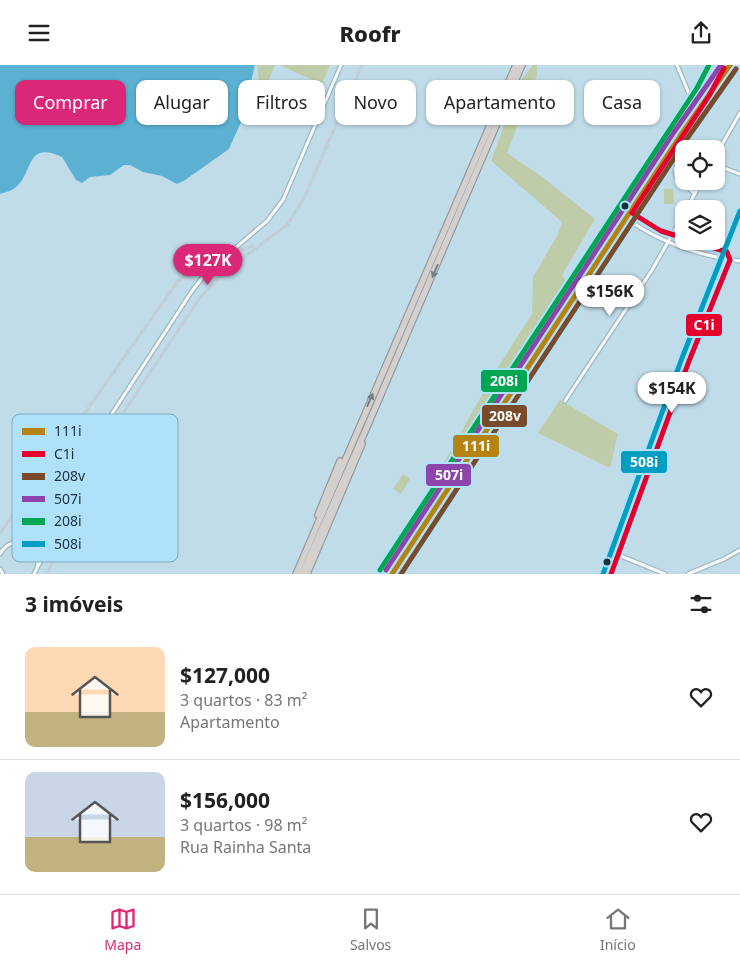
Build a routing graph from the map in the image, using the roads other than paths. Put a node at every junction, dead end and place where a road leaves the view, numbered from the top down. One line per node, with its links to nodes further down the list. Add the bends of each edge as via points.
1 (340, 65): 24 (street, via 283,200 267,221 206,273)
2 (516, 65): 25 (highway, one-way to 2)
3 (522, 65): 26 (highway, one-way to 26)
4 (677, 65): 8 (street)
5 (717, 65): 7 (highway)
6 (727, 65): 7 (highway); 18 (highway)
7 (703, 92): 18 (highway, via 627,207)
8 (690, 96)
9 (740, 113): 10 (street)
10 (725, 140)
11 (725, 168): 12 (street)
12 (740, 174)
13 (691, 190): 15 (street)
14 (697, 190): 15 (street)
15 (695, 194): 16 (street)
16 (691, 200)
17 (740, 211): 21 (main road)
18 (624, 217): 20 (street); 41 (highway); 42 (highway)
19 (675, 230): 20 (street)
20 (668, 242): 21 (street); 23 (street)
21 (723, 259): 22 (street); 29 (main road, via 682,358)
22 (740, 261)
23 (565, 401)
24 (112, 414)
25 (359, 426): 37 (highway, via 332,479); 38 (highway)
26 (368, 427): 39 (highway); 40 (highway, via 358,458)
27 (12, 543): 30 (street)
28 (740, 550): 45 (street)
29 (611, 552): 43 (main road); 44 (street)
30 (0, 554)
31 (38, 562): 33 (street)
32 (40, 562): 33 (street)
33 (38, 566): 36 (street)
34 (0, 569): 35 (street)
35 (2, 574)
36 (34, 574)
37 (292, 574)
38 (296, 574)
39 (302, 574)
40 (307, 574)
41 (386, 574)
42 (392, 574)
43 (603, 574)
44 (665, 574)
45 (688, 574)

